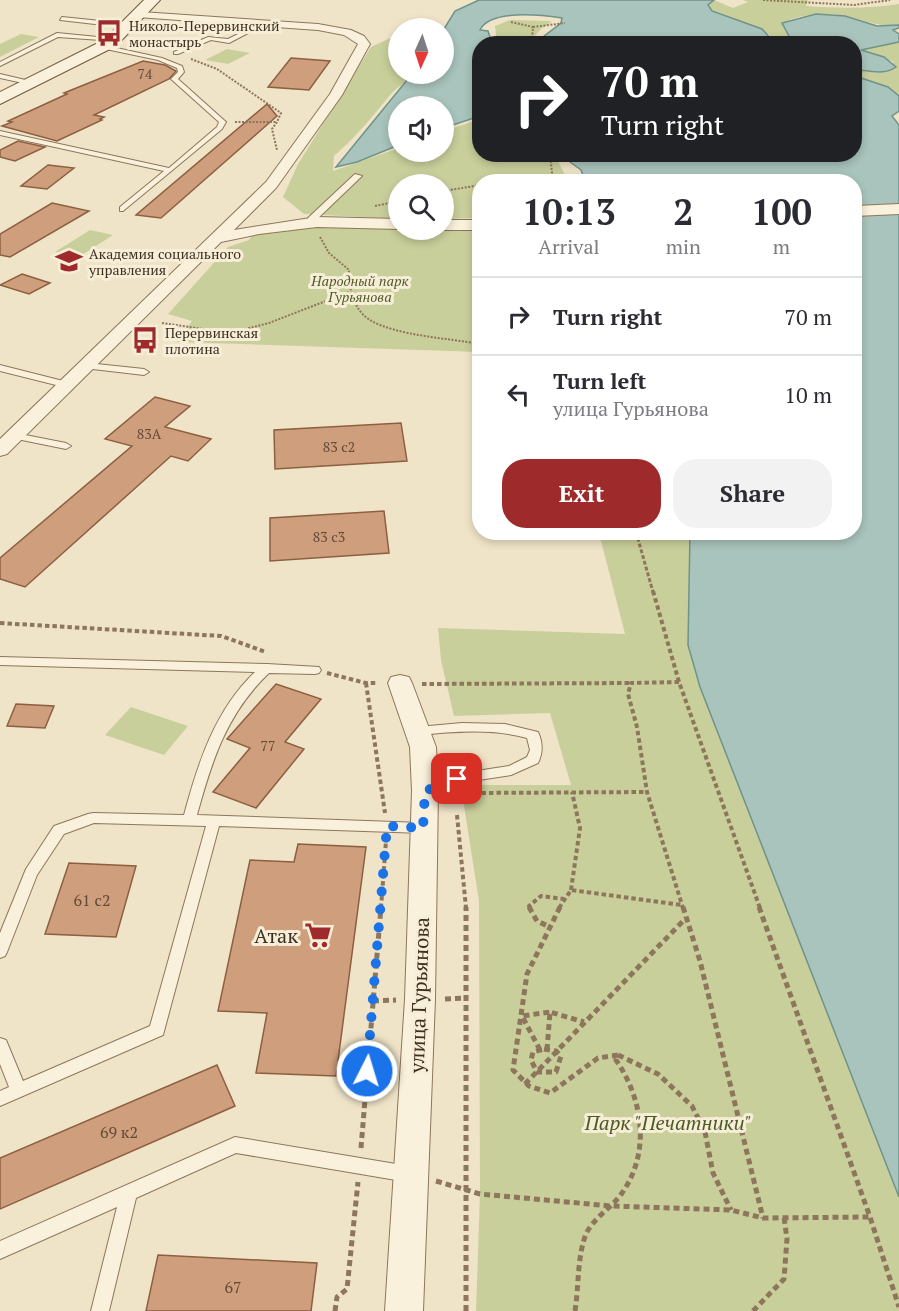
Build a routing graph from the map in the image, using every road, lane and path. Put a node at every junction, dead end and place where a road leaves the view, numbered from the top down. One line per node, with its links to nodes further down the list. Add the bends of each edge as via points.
1 (153, 0): 6 (main road)
2 (764, 0): 3 (path, via 854,5)
3 (890, 0)
4 (62, 19): 6 (lane)
5 (201, 19): 6 (street); 12 (lane, via 205,24 245,33 229,41 210,38); 23 (street, via 318,27 347,32 363,41 363,48 336,95)
6 (135, 21): 11 (main road)
7 (511, 22): 9 (path)
8 (565, 22): 9 (path)
9 (533, 27): 10 (path)
10 (532, 36)
11 (109, 43): 13 (lane, via 57,34); 15 (main road); 17 (lane, via 180,67 181,72 174,79)
12 (176, 53): 18 (path, via 217,69 282,113)
13 (0, 64)
14 (0, 76): 15 (lane)
15 (32, 83): 16 (main road)
16 (0, 99)
17 (223, 122): 18 (path); 21 (lane)
18 (277, 123): 20 (path, via 272,129)
19 (0, 134): 21 (lane)
20 (278, 159)
21 (170, 170): 26 (lane)
22 (358, 176): 29 (lane)
23 (271, 185): 29 (street, via 282,206); 33 (street)
24 (472, 186): 25 (path)
25 (454, 189)
26 (123, 208)
27 (899, 209): 28 (street)
28 (862, 211)
29 (314, 224): 30 (street); 33 (street, via 259,229); 34 (path, via 329,253 349,270)
30 (388, 224)
31 (454, 225): 32 (street)
32 (472, 225)
33 (219, 239): 37 (street)
34 (349, 292): 35 (path, via 269,323 230,333); 36 (path, via 368,319 401,330)
35 (162, 323)
36 (472, 343)
37 (87, 366): 39 (lane); 40 (street)
38 (0, 368): 40 (lane)
39 (144, 372)
40 (68, 385): 41 (street)
41 (15, 436): 42 (lane); 43 (street)
42 (66, 446)
43 (0, 450)
44 (638, 540): 50 (path)
45 (0, 623): 46 (path, via 221,636)
46 (273, 655)
47 (0, 661): 48 (lane)
48 (267, 668): 49 (lane); 60 (lane, via 247,685 222,722)
49 (315, 670): 51 (path)
50 (679, 682): 53 (path); 89 (path)
51 (366, 683): 52 (path); 62 (path)
52 (400, 683): 53 (path); 54 (street, улица Гурьянова)
53 (631, 683): 57 (path, via 628,694 638,727)
54 (418, 731): 55 (street, улица Гурьянова, via 423,747); 55 (lane, via 512,728 533,735 536,750 533,760 511,770 457,779)
55 (425, 791): 63 (street, улица Гурьянова)
56 (572, 792): 57 (path); 58 (path); 64 (path, via 579,828)
57 (647, 792): 66 (path)
58 (462, 793)
59 (457, 815): 84 (path, via 466,893)
60 (189, 820): 61 (lane); 69 (lane, via 93,818 59,830 31,873)
61 (214, 821): 62 (lane); 80 (lane, via 157,1030)
62 (387, 826): 63 (lane); 82 (path)
63 (423, 828): 83 (street, улица Гурьянова)
64 (571, 890): 65 (path); 66 (path)
65 (564, 899): 68 (path); 68 (path, via 541,896 529,906 537,921)
66 (682, 905): 67 (path)
67 (686, 918): 72 (path); 90 (path)
68 (549, 927): 71 (path, via 527,974)
69 (0, 952)
70 (550, 1012): 71 (path); 72 (path); 75 (path)
71 (522, 1016): 74 (path); 79 (path, via 513,1070)
72 (584, 1022): 76 (path)
73 (0, 1044): 80 (lane)
74 (540, 1050): 75 (path); 78 (path, via 533,1052 531,1060)
75 (547, 1050): 76 (path)
76 (556, 1051): 78 (path); 78 (path, via 561,1056 556,1072)
77 (618, 1055): 79 (path, via 598,1058 550,1093 531,1090); 86 (path, via 616,1060 628,1073 639,1101 642,1126 633,1173); 87 (path, via 636,1060 672,1084 690,1105 705,1131 712,1170)
78 (537, 1072): 79 (path)
79 (525, 1084)
80 (20, 1091): 81 (lane)
81 (0, 1100)
82 (359, 1166): 83 (lane); 85 (lane, via 235,1145); 94 (path, via 347,1289 337,1297)
83 (412, 1174): 84 (path); 95 (street, улица Гурьянова)
84 (468, 1190): 86 (path); 96 (path)
85 (129, 1192): 91 (lane); 93 (lane)
86 (611, 1206): 87 (path); 97 (path, via 595,1219 585,1237)
87 (730, 1210): 90 (path)
88 (784, 1217): 89 (path); 90 (path); 98 (path, via 784,1279)
89 (870, 1217): 92 (path)
90 (763, 1218)
91 (0, 1250)
92 (899, 1307)
93 (100, 1311)
94 (335, 1311)
95 (404, 1311)
96 (466, 1311)
97 (575, 1311)
98 (753, 1311)

